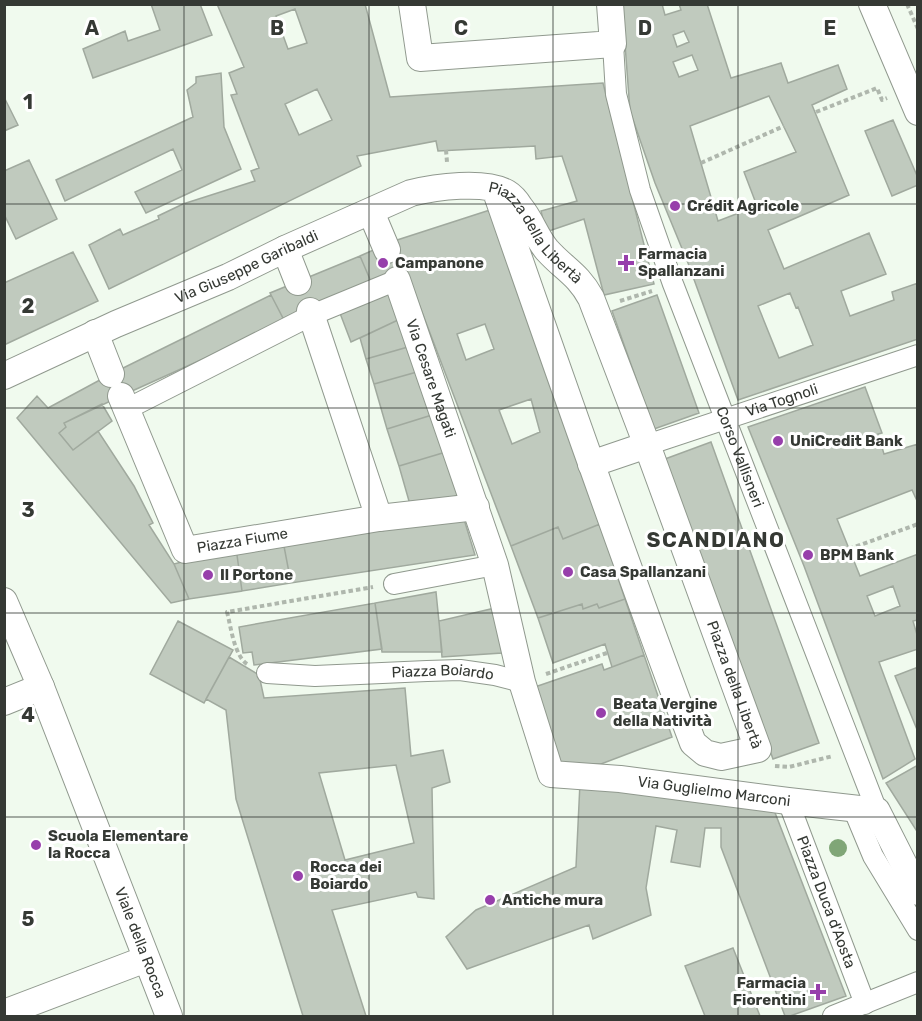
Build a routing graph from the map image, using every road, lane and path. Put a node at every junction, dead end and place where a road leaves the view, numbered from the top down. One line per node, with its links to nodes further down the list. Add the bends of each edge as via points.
1 (412, 4): 6 (street, via 420,58)
2 (610, 4): 6 (street)
3 (872, 4): 9 (street)
4 (907, 4): 5 (path)
5 (918, 29)
6 (613, 44): 20 (street, Corso Vallisneri, via 616,94 637,179)
7 (876, 88): 8 (path)
8 (816, 112)
9 (918, 112)
10 (784, 126): 13 (path)
11 (446, 150): 12 (path)
12 (447, 161)
13 (700, 163)
14 (495, 189): 15 (street, Via Giuseppe Garibaldi, via 432,188 411,193); 21 (street, Piazza della Libertà, via 508,194 521,208 547,250 584,285); 29 (street, Piazza della Libertà)
15 (371, 212): 16 (street, Via Giuseppe Garibaldi); 17 (street)
16 (285, 249): 19 (street); 23 (street, Via Giuseppe Garibaldi)
17 (387, 250)
18 (397, 280): 22 (street, Via Cesare Magati); 30 (street, Via Cesare Magati)
19 (298, 282)
20 (673, 284): 21 (path); 27 (street, Corso Vallisneri)
21 (595, 309): 28 (street, Piazza della Libertà)
22 (311, 313): 26 (street); 31 (street)
23 (95, 333): 25 (street, Via Giuseppe Garibaldi); 26 (street, Piazza Fiume)
24 (918, 355): 27 (street, Via Tognoli)
25 (4, 376)
26 (119, 393): 31 (street, Piazza Fiume, via 185,550)
27 (725, 420): 28 (street, Via Tognoli); 44 (street, Corso Vallisneri)
28 (647, 445): 29 (street); 43 (street, Piazza della Libertà)
29 (591, 464): 43 (street, Piazza della Libertà, via 693,743 705,753 721,757)
30 (476, 507): 31 (street, Piazza Fiume); 34 (street, Via Cesare Magati)
31 (379, 518)
32 (918, 524): 33 (path)
33 (849, 549)
34 (495, 565): 35 (street); 40 (street, Via Cesare Magati)
35 (394, 584)
36 (352, 591): 39 (path, via 227,612 242,661)
37 (4, 601): 41 (street, Viale della Rocca)
38 (608, 653): 40 (path)
39 (267, 673): 40 (street, Piazza Boiardo, via 315,676 460,670)
40 (522, 682): 45 (street, Via Guglielmo Marconi, via 551,774)
41 (41, 687): 42 (street); 49 (street, Viale della Rocca)
42 (4, 702)
43 (758, 749): 44 (path, via 769,764 789,767)
44 (854, 751): 46 (street, Corso Vallisneri)
45 (788, 801): 46 (street, Via Guglielmo Marconi); 51 (street, Piazza Duca d'Aosta)
46 (865, 810): 47 (street, Corso Vallisneri); 48 (street, via 873,856)
47 (918, 892)
48 (918, 930)
49 (146, 959): 52 (street); 53 (street, Viale della Rocca)
50 (918, 982): 51 (street)
51 (865, 1004): 54 (street)
52 (4, 1013)
53 (169, 1017)
54 (833, 1017)

